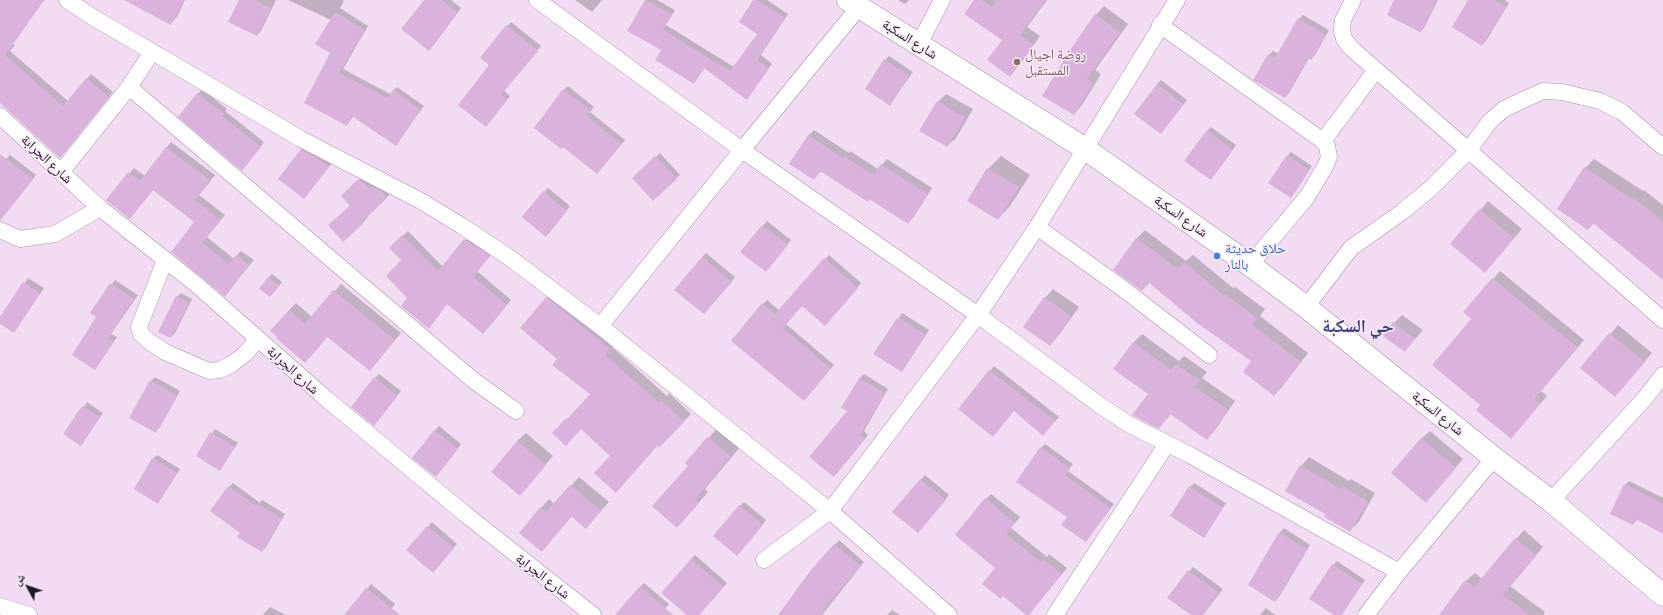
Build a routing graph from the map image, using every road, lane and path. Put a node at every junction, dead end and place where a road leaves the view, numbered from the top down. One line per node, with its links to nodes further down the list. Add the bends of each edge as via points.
1 (67, 0): 9 (street)
2 (537, 0): 16 (street)
3 (942, 0): 8 (street)
4 (1177, 0): 7 (street)
5 (1353, 0): 10 (street, via 1343,20 1344,39)
6 (854, 4): 8 (main road, شارع السكبة); 16 (street)
7 (1160, 25): 13 (street); 15 (street)
8 (919, 44): 15 (main road, شارع السكبة)
9 (152, 52): 11 (street); 27 (street, via 301,139 421,201 462,226 510,258)
10 (1376, 70): 13 (street); 17 (street)
11 (129, 87): 18 (street); 31 (street, via 473,380)
12 (0, 116): 18 (street, شارع الجرابة)
13 (1322, 141): 23 (street, via 1327,146 1329,157 1326,165 1307,197)
14 (1663, 146): 17 (street, via 1622,112 1600,101 1562,92 1543,91 1504,109 1490,121)
15 (1084, 148): 20 (street); 23 (main road, شارع السكبة)
16 (742, 150): 25 (street); 27 (street)
17 (1468, 151): 24 (street, via 1431,188 1351,248); 26 (street)
18 (61, 172): 19 (street, شارع الجرابة)
19 (100, 208): 21 (street, via 55,234 20,239); 22 (street, شارع الجرابة)
20 (1037, 227): 25 (street); 29 (street)
21 (0, 230)
22 (165, 260): 28 (street, شارع الجرابة, via 197,284); 28 (street, via 139,326 141,334 150,342 165,352 209,371 220,370 232,364)
23 (1250, 265): 24 (main road, شارع السكبة)
24 (1306, 307): 33 (main road, شارع السكبة)
25 (978, 315): 32 (street, via 1101,406); 35 (street)
26 (1663, 320)
27 (600, 326): 35 (street)
28 (258, 339): 41 (street, شارع الجرابة, via 465,514)
29 (1209, 355)
30 (1663, 375): 34 (street)
31 (516, 411)
32 (1167, 444): 37 (street); 43 (street)
33 (1494, 458): 34 (main road, شارع السكبة); 37 (street)
34 (1551, 502): 38 (main road, شارع السكبة)
35 (830, 511): 36 (street); 42 (street)
36 (764, 560)
37 (1399, 572): 44 (street)
38 (1663, 595)
39 (0, 606): 40 (street)
40 (29, 615)
41 (593, 615)
42 (949, 615)
43 (1055, 615)
44 (1366, 615)

